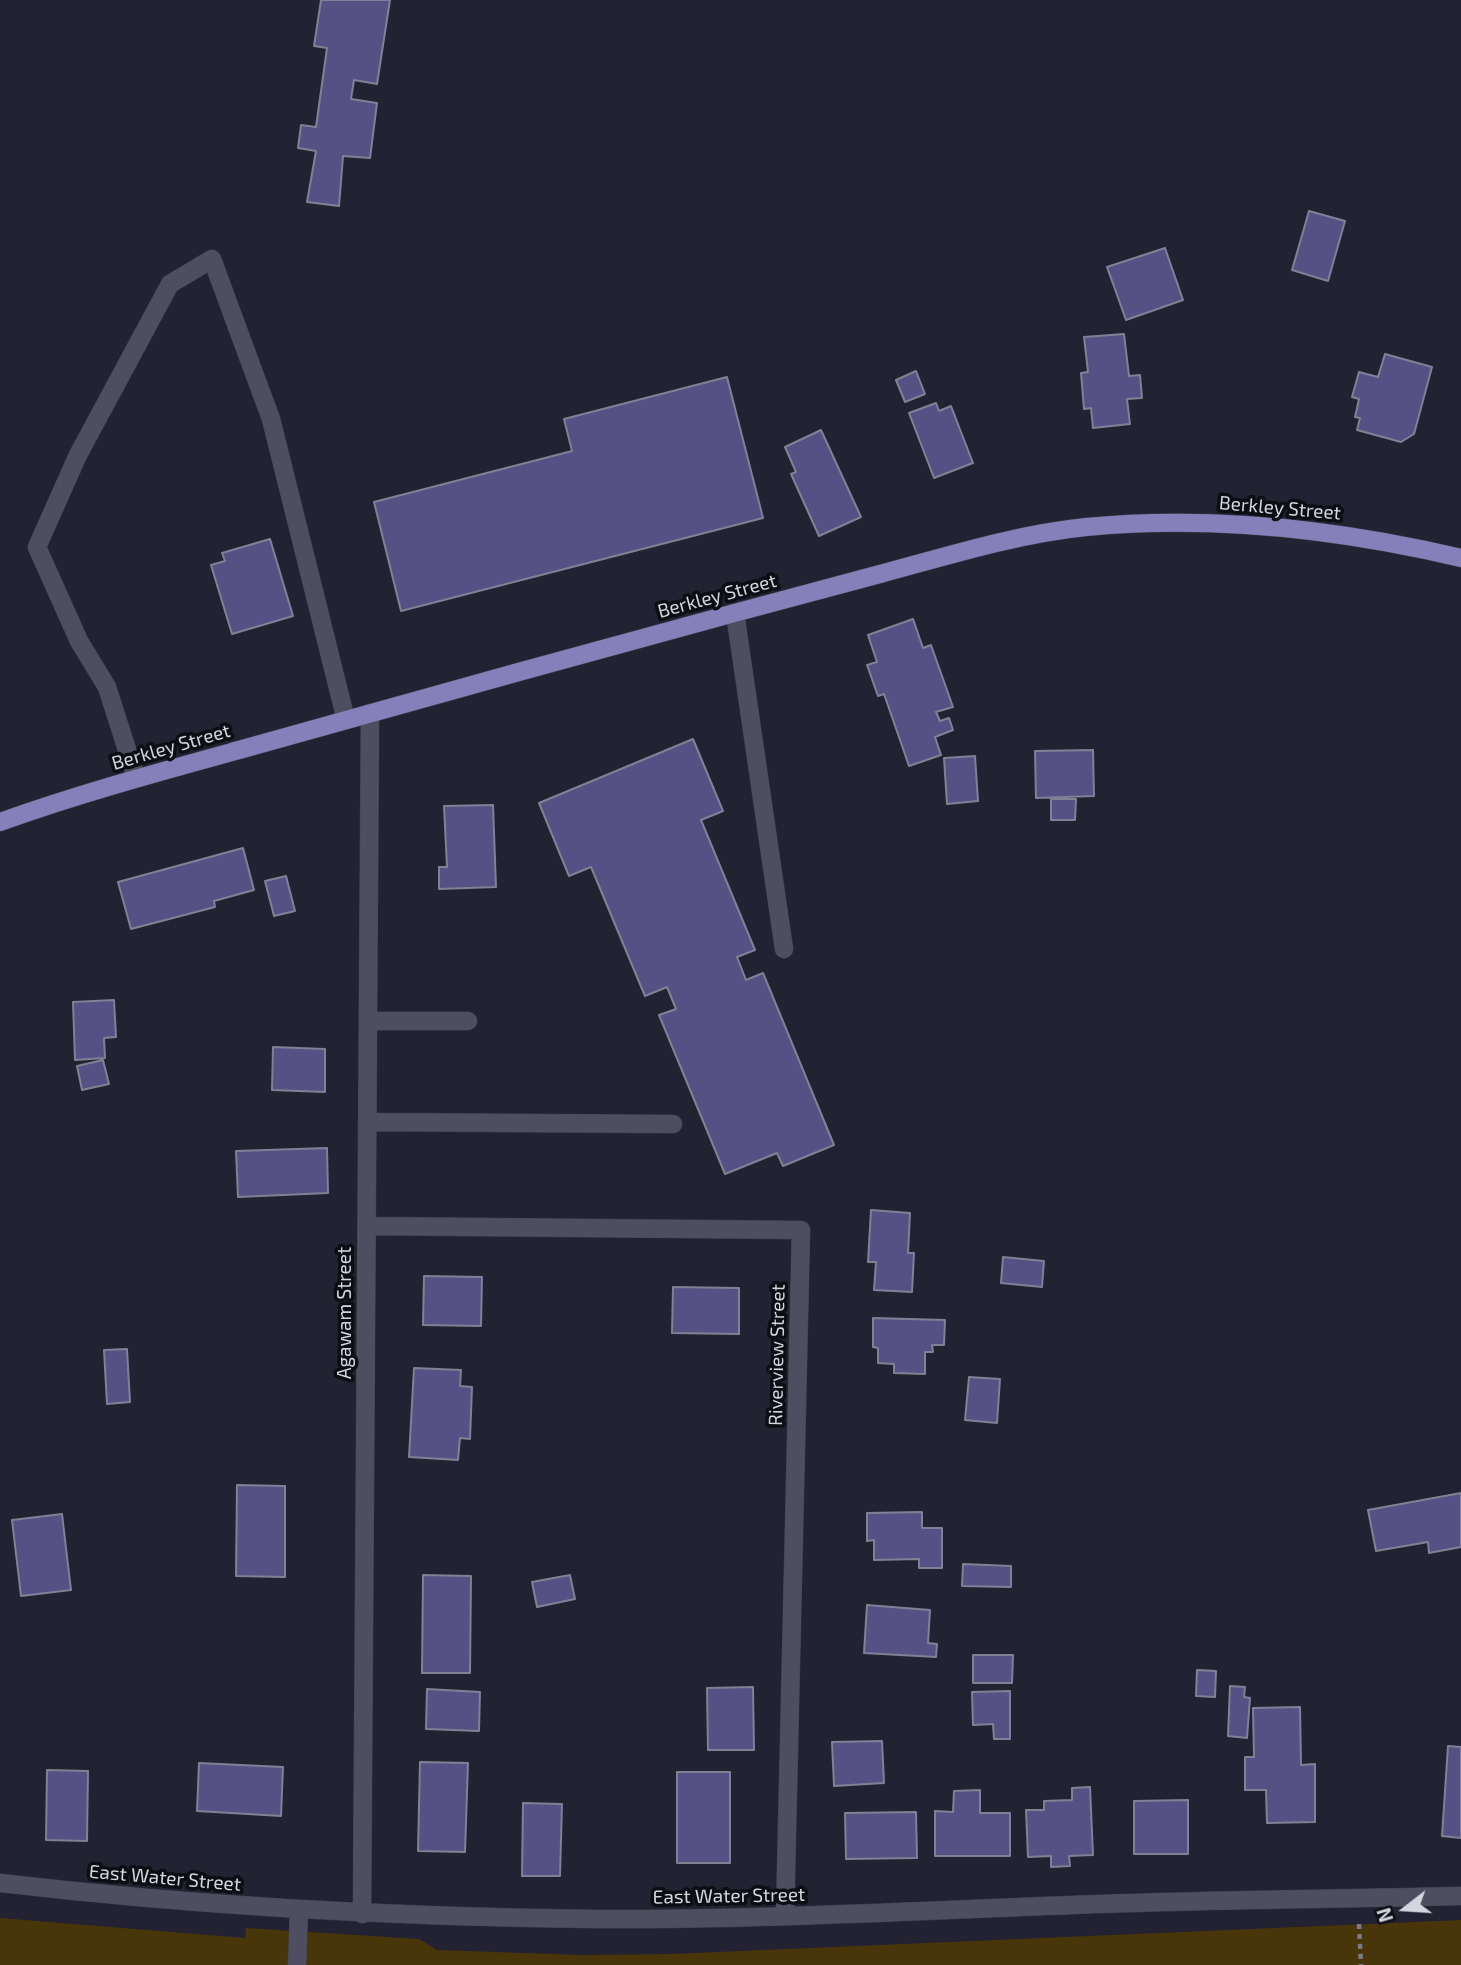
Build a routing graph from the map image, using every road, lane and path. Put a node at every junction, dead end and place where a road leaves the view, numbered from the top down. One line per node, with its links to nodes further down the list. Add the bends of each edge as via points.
1 (1461, 558): 2 (main road, Berkley Street, via 1336,533 1270,526 1144,523 1021,538)
2 (734, 613): 3 (main road, Berkley Street); 7 (street)
3 (370, 713): 4 (main road, Berkley Street); 8 (street, Agawam Street)
4 (346, 720): 5 (main road, Berkley Street); 5 (street, via 271,419 212,259 170,284 78,455 37,547 79,641 107,687)
5 (136, 778): 6 (main road, Berkley Street)
6 (0, 822)
7 (784, 949)
8 (368, 1021): 9 (street); 10 (street, Agawam Street)
9 (468, 1021)
10 (367, 1122): 11 (street); 12 (street, Agawam Street)
11 (674, 1124)
12 (367, 1226): 17 (street, Agawam Street); 18 (street, Riverview Street, via 801,1230)
13 (0, 1884): 16 (street, East Water Street)
14 (1461, 1896): 15 (street, East Water Street)
15 (1358, 1899): 18 (street, East Water Street); 20 (path)
16 (299, 1910): 17 (street, East Water Street); 19 (street)
17 (362, 1914): 18 (street, East Water Street, via 627,1919)
18 (785, 1916)
19 (297, 1965)
20 (1361, 1965)

